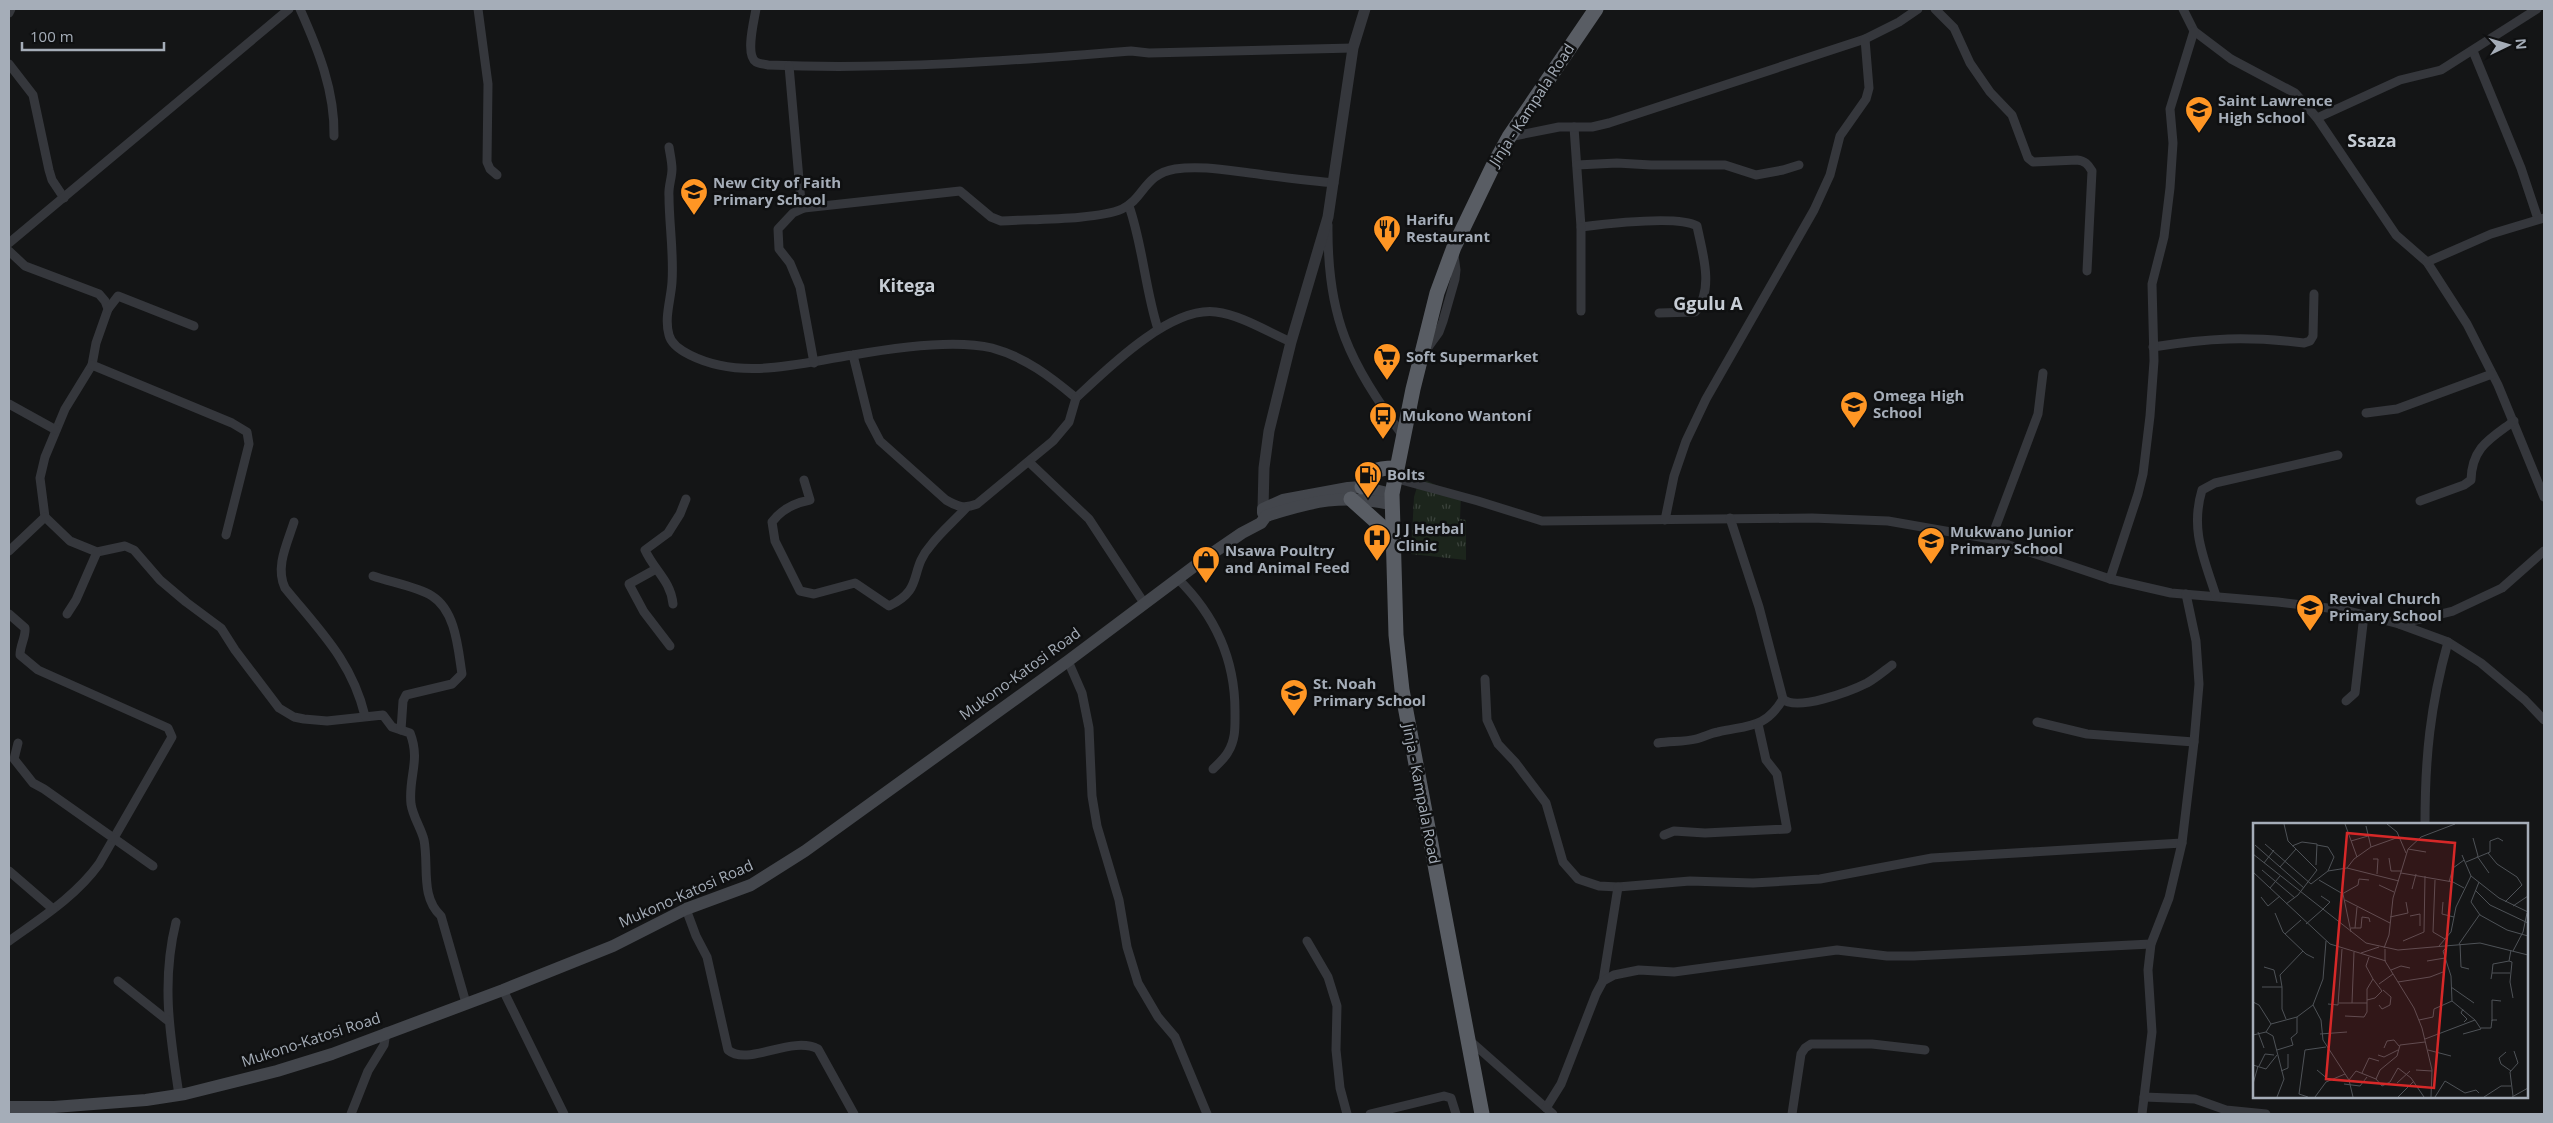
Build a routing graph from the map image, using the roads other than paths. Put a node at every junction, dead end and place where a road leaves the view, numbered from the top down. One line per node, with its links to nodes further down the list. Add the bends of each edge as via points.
1 (12, 9): 12 (street)
2 (289, 9): 28 (street)
3 (300, 9): 21 (street, via 319,62 327,74 326,83 334,112)
4 (478, 9): 26 (street, via 488,84 487,162)
5 (756, 9): 18 (street, via 750,45 752,57 757,63)
6 (1365, 9): 15 (street)
7 (1596, 9): 22 (highway, Jinja - Kampala Road)
8 (1918, 9): 14 (street)
9 (2183, 9): 13 (street)
10 (2537, 9): 16 (street)
11 (1940, 10): 37 (street, via 1954,28 1970,63 1990,92 2012,115 2028,158 2033,162 2077,160 2089,165 2092,171)
12 (9, 13)
13 (2194, 31): 19 (street, via 2231,59 2295,94); 45 (street, via 2170,109 2171,170 2164,237 2152,284)
14 (1865, 39): 20 (street, via 1608,123); 71 (street, via 1869,88 1866,99 1840,136 1830,175 1814,210 1706,399 1674,476)
15 (1354, 48): 18 (street, via 1131,51 1001,62); 27 (street)
16 (2472, 52): 19 (street, via 2441,70 2400,80); 32 (street)
17 (9, 64): 28 (street, via 33,95 52,180)
18 (789, 66): 30 (street, via 796,164)
19 (2317, 118): 36 (street, via 2396,235)
20 (1574, 127): 22 (street); 24 (street)
21 (334, 136)
22 (1509, 137): 56 (highway, Jinja - Kampala Road, via 1454,247 1437,293)
23 (669, 147): 47 (street, via 672,169 668,194 672,284 667,319 674,344 696,358 723,367 756,369)
24 (1577, 165): 25 (street, via 1725,165 1756,175); 33 (street)
25 (1798, 165)
26 (497, 175)
27 (1334, 183): 29 (street, via 1201,167 1176,169 1163,172 1149,181); 31 (street)
28 (64, 198): 34 (street)
29 (1129, 206): 30 (street, via 1090,215 1001,221 991,217 960,192); 43 (street, via 1137,229 1150,306)
30 (804, 208): 47 (street, via 793,213 778,229 779,248 790,263 800,287)
31 (1328, 217): 44 (street); 56 (street, via 1330,284 1340,326 1368,386)
32 (2541, 219): 36 (street, via 2490,234)
33 (1581, 227): 40 (street); 41 (street, via 1662,221 1690,222 1696,226 1705,269 1700,306 1695,312)
34 (9, 244)
35 (9, 250): 39 (street, via 25,266 99,294)
36 (2427, 262): 50 (street, via 2467,324)
37 (2087, 271)
38 (2314, 294): 45 (street, via 2313,336 2310,341 2240,337)
39 (108, 309): 42 (street, via 118,296); 48 (street)
40 (1581, 311)
41 (1659, 313)
42 (194, 326)
43 (1158, 329): 44 (street, via 1203,312 1216,312); 51 (street)
44 (1291, 342): 68 (street, via 1269,430 1264,468)
45 (2153, 347): 82 (street, via 2143,474)
46 (853, 354): 47 (street); 51 (street, via 958,344 992,348 1028,363); 67 (street, via 869,420 880,441 946,500)
47 (814, 362)
48 (92, 366): 55 (street); 73 (street, via 247,432 249,444)
49 (2043, 373): 75 (street, via 2038,414)
50 (2492, 374): 53 (street, via 2397,409); 54 (street)
51 (1076, 398): 58 (street, via 1069,422)
52 (9, 404): 55 (street)
53 (2366, 413)
54 (2514, 421): 62 (street); 66 (street, via 2482,445 2472,468 2471,480 2464,486)
55 (56, 430): 69 (street, via 40,478)
56 (1403, 436): 59 (highway, Jinja - Kampala Road)
57 (2338, 455): 84 (street, via 2215,483 2202,490 2196,517 2199,540)
58 (1029, 462): 67 (street, via 977,504); 85 (street, via 1089,520)
59 (1395, 473): 61 (highway, via 1379,468); 65 (highway, Jinja - Kampala Road); 71 (street, via 1542,521)
60 (804, 480): 67 (street, via 810,500 779,513 772,522 775,541 800,591 814,594 855,583 889,606 904,599 913,588 918,564 930,545)
61 (1362, 487): 65 (main road); 68 (main road, via 1283,500)
62 (2544, 498)
63 (686, 499): 79 (street, via 668,533 645,550)
64 (1351, 499): 65 (main road); 68 (main road, via 1314,502); 74 (highway)
65 (1391, 499): 74 (highway, Jinja - Kampala Road)
66 (2420, 501)
67 (966, 508)
68 (1264, 516): 81 (main road, Mukono-Katosi Road)
69 (45, 517): 76 (street); 78 (street, via 70,541)
70 (1730, 518): 71 (street); 75 (street, via 1888,521); 96 (street, via 1760,607)
71 (1665, 520)
72 (294, 522): 98 (street, via 281,562 280,578 340,657 354,680)
73 (226, 535)
74 (1391, 535): 126 (highway, Jinja - Kampala Road, via 1402,690)
75 (1991, 539): 82 (street)
76 (9, 551)
77 (2544, 551): 90 (street, via 2502,588 2453,612)
78 (97, 552): 88 (street); 98 (street, via 125,546 134,550 160,580 221,628 279,708 304,719 328,721)
79 (656, 568): 86 (street, via 672,593); 92 (street, via 628,584)
80 (373, 576): 102 (street, via 431,595 440,602 453,628 462,674 452,684 406,695)
81 (1177, 578): 85 (main road, Mukono-Katosi Road); 106 (street, via 1210,618 1228,652 1233,677 1235,737 1228,753)
82 (2110, 579): 83 (street)
83 (2186, 594): 84 (street); 103 (street, via 2196,641 2199,684)
84 (2216, 596): 89 (street, via 2326,608)
85 (1144, 603): 93 (main road, Mukono-Katosi Road)
86 (672, 604)
87 (9, 614): 109 (street, via 25,628 20,655 27,663 172,732)
88 (67, 614)
89 (2364, 616): 90 (street); 97 (street, via 2355,694)
90 (2399, 624): 91 (street)
91 (2448, 642): 99 (street, via 2481,663); 107 (street, via 2433,699 2427,742)
92 (670, 646)
93 (1068, 661): 114 (main road, Mukono-Katosi Road, via 792,860 751,885); 135 (street, via 1082,693 1089,728 1092,796 1097,826 1119,900 1138,983 1158,1017 1176,1037)
94 (1892, 665): 96 (street, via 1867,683 1836,695 1801,704 1790,704)
95 (1485, 679): 113 (street, via 1488,720 1498,744 1546,803 1563,862 1578,879 1599,886)
96 (1783, 699): 101 (street, via 1775,712)
97 (2346, 701)
98 (365, 716): 102 (street, via 383,715 392,727)
99 (2544, 720)
100 (2037, 722): 103 (street, via 2087,734)
101 (1758, 724): 105 (street, via 1697,739); 108 (street, via 1766,760 1777,774 1787,829 1705,833 1674,831)
102 (400, 730): 123 (street, via 410,733 415,746 411,805 424,840 427,886 432,908 441,916)
103 (2194, 742): 110 (street)
104 (18, 743): 109 (street, via 14,759 32,783)
105 (1658, 743)
106 (1213, 769)
107 (2425, 823)
108 (1664, 835)
109 (113, 837): 111 (street); 115 (street, via 88,880)
110 (2182, 843): 113 (street, via 1932,858 1820,879); 119 (street, via 2169,898)
111 (153, 866)
112 (9, 871): 115 (street)
113 (1618, 887): 121 (street)
114 (686, 909): 122 (main road, Mukono-Katosi Road, via 612,946); 134 (street, via 707,957 728,1050 734,1055 744,1056 809,1044 818,1049)
115 (53, 910): 117 (street)
116 (176, 922): 124 (street, via 168,960)
117 (9, 941)
118 (1308, 941): 136 (street, via 1328,977 1336,1006 1336,1050)
119 (2151, 944): 121 (street, via 1914,956 1837,950 1674,972 1640,970 1614,975); 129 (street, via 2148,970 2152,1032)
120 (118, 981): 124 (street)
121 (1603, 981): 131 (street)
122 (504, 990): 123 (main road, Mukono-Katosi Road); 133 (street)
123 (466, 1003): 125 (main road, Mukono-Katosi Road)
124 (167, 1020): 128 (street)
125 (386, 1032): 128 (main road, Mukono-Katosi Road, via 332,1054 277,1071); 132 (street, via 384,1045 368,1070)
126 (1468, 1039): 131 (street); 139 (highway, Jinja - Kampala Road)
127 (1925, 1050): 140 (street, via 1872,1044 1810,1044 1801,1054)
128 (179, 1095): 130 (main road, Mukono-Katosi Road, via 96,1105)
129 (2144, 1097): 141 (street); 142 (street, via 2195,1099 2226,1110)
130 (9, 1106)
131 (1550, 1111)
132 (351, 1114)
133 (564, 1114)
134 (854, 1114)
135 (1207, 1114)
136 (1347, 1114)
137 (1370, 1114): 138 (street, via 1444,1096 1451,1098)
138 (1456, 1114)
139 (1482, 1114)
140 (1792, 1114)
141 (2142, 1114)
142 (2266, 1114)

